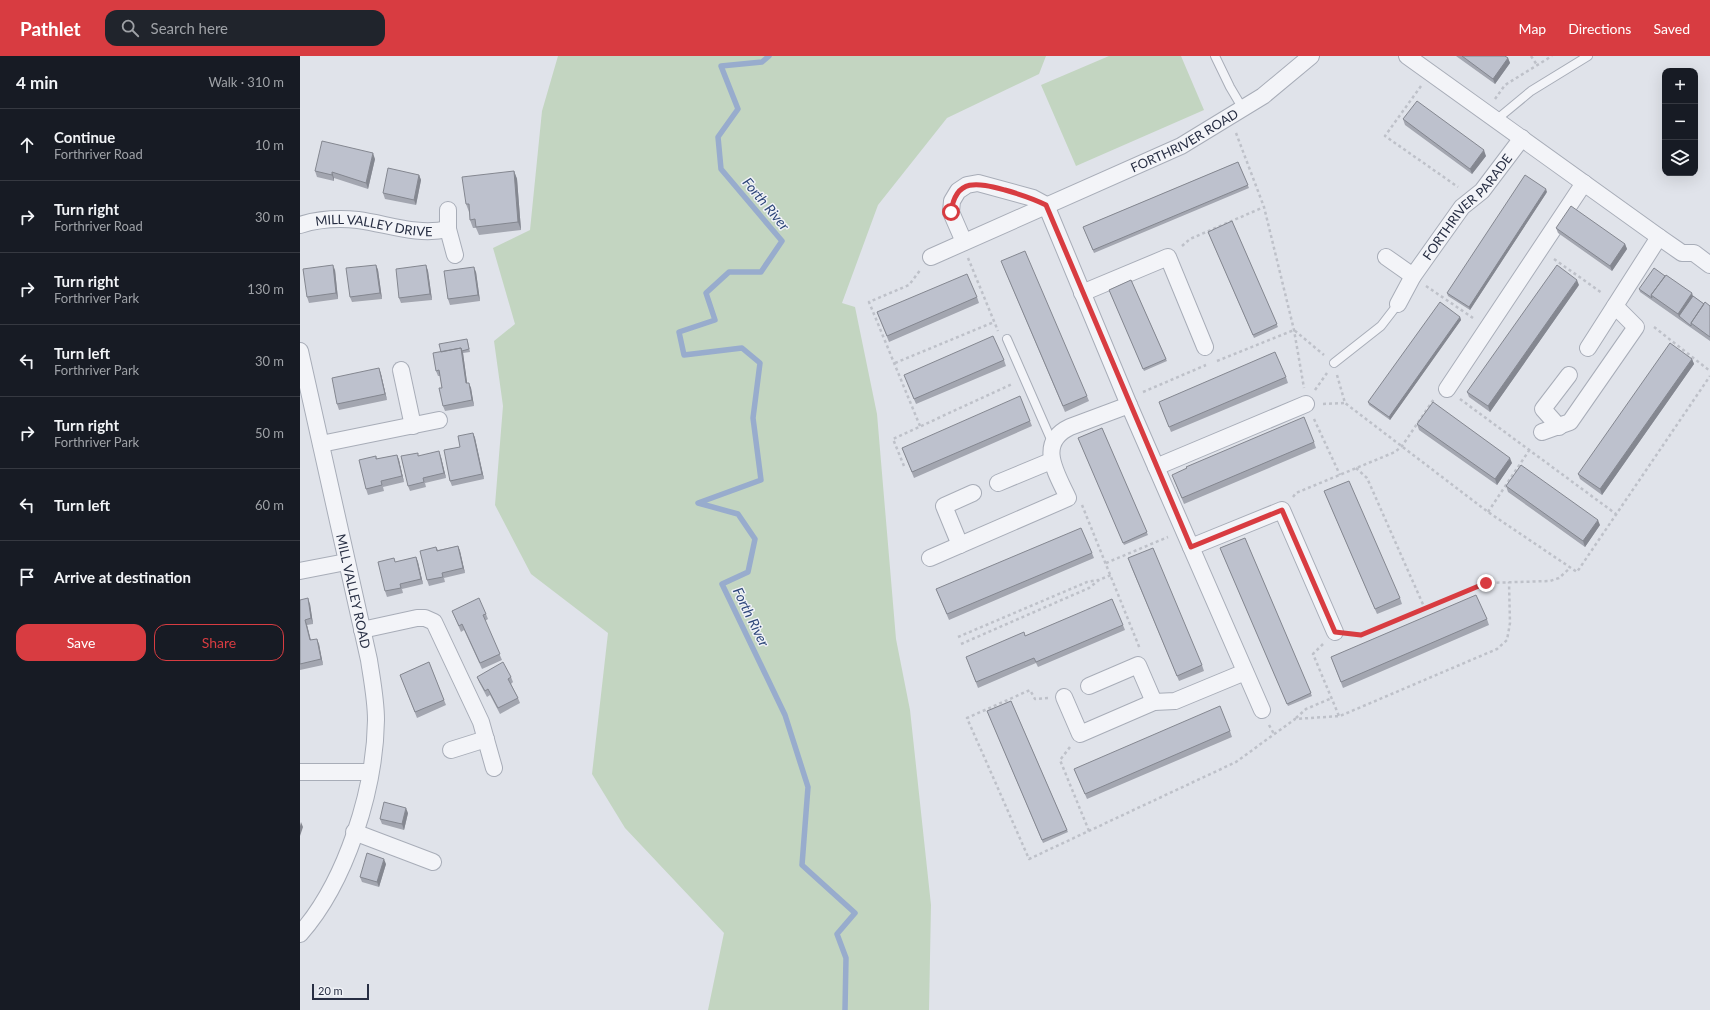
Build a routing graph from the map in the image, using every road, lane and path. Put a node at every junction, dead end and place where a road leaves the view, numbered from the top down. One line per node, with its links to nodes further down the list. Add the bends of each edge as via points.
1 (1215, 56): 9 (lane)
2 (1311, 56): 9 (street, FORTHRIVER ROAD)
3 (1407, 56): 8 (street)
4 (1531, 56): 7 (path)
5 (1552, 56): 7 (path)
6 (1588, 56): 10 (lane)
7 (1537, 65): 10 (path, via 1505,85)
8 (1430, 73): 10 (street); 14 (path, via 1385,136)
9 (1244, 109): 11 (street, FORTHRIVER ROAD)
10 (1491, 117): 12 (street)
11 (1230, 118): 15 (street, FORTHRIVER ROAD, via 1181,146); 16 (path)
12 (1522, 138): 13 (street); 14 (street, FORTHRIVER PARADE)
13 (1584, 183): 20 (street); 22 (street)
14 (1474, 198): 29 (street, FORTHRIVER PARADE, via 1462,207)
15 (1046, 205): 21 (street, FORTHRIVER ROAD); 21 (street, via 1032,198 978,183 967,185 958,191 952,201 951,212); 30 (street)
16 (1264, 207): 25 (path, via 1190,239); 36 (path)
17 (448, 210): 19 (street, MILL VALLEY DRIVE)
18 (300, 224): 19 (street, MILL VALLEY DRIVE, via 319,219 358,220 408,230 433,232)
19 (448, 229): 23 (street, MILL VALLEY DRIVE)
20 (1659, 237): 28 (street, via 1682,253 1694,253); 32 (street)
21 (964, 242): 24 (street, FORTHRIVER ROAD)
22 (1540, 250): 32 (path, via 1601,292); 48 (street)
23 (455, 255)
24 (931, 257): 41 (path, via 909,285 869,302)
25 (1168, 257): 30 (street); 38 (street)
26 (1386, 257): 29 (street)
27 (969, 264): 34 (path)
28 (1710, 265)
29 (1413, 276): 31 (street, FORTHRIVER PARADE); 33 (path)
30 (1082, 293): 50 (street)
31 (1398, 304): 42 (lane, via 1380,326)
32 (1615, 306): 35 (street); 39 (street)
33 (1474, 318)
34 (994, 322): 37 (path, via 999,334); 41 (path)
35 (1636, 327): 44 (path, via 1655,327); 55 (street, via 1570,422)
36 (1294, 330): 42 (path); 51 (path)
37 (1007, 340): 47 (lane)
38 (1205, 347)
39 (1588, 348)
40 (300, 352): 57 (street, MILL VALLEY ROAD)
41 (894, 363): 54 (path)
42 (1334, 363): 49 (path); 51 (path)
43 (401, 370): 53 (street)
44 (1710, 370)
45 (1569, 375): 55 (street, via 1544,409)
46 (1710, 376): 71 (path)
47 (1024, 379): 54 (path); 58 (lane)
48 (1447, 389): 59 (path, via 1437,394); 60 (path)
49 (1345, 403): 51 (path); 59 (path)
50 (1129, 404): 58 (street, via 1061,431); 63 (street)
51 (1306, 404): 63 (street); 65 (path)
52 (438, 420): 53 (street)
53 (412, 426): 57 (street)
54 (920, 426): 62 (path, via 893,439)
55 (1559, 427): 56 (street)
56 (1542, 432): 60 (path)
57 (321, 444): 76 (street, MILL VALLEY ROAD)
58 (1053, 444): 61 (street)
59 (1402, 446): 64 (path, via 1395,452); 70 (path)
60 (1529, 449): 70 (path); 71 (path)
61 (1051, 461): 66 (street); 68 (street)
62 (904, 466)
63 (1156, 467): 72 (street)
64 (1356, 468): 65 (path); 83 (path, via 1367,478)
65 (1340, 475): 69 (path, via 1296,493)
66 (998, 483)
67 (973, 493): 73 (street, via 944,506)
68 (1068, 498): 73 (street); 77 (path, via 1082,505)
69 (1282, 510): 74 (street); 85 (street)
70 (1488, 512): 78 (path)
71 (1616, 514): 78 (path, via 1577,572)
72 (1184, 531): 74 (street); 77 (path)
73 (960, 545): 75 (street)
74 (1191, 547): 89 (street)
75 (930, 558)
76 (346, 562): 79 (street); 84 (street, MILL VALLEY ROAD)
77 (1106, 563): 80 (path)
78 (1570, 568): 82 (path, via 1559,578 1550,581)
79 (300, 571)
80 (1111, 575): 81 (path); 88 (path, via 1141,648)
81 (1099, 580): 86 (path, via 1087,582); 87 (path, via 1089,588)
82 (1509, 582): 83 (path, via 1486,583); 95 (path, via 1510,623 1506,640 1497,649)
83 (1425, 609): 85 (path, via 1361,635)
84 (362, 630): 98 (street, via 417,618 426,618 434,622 481,722); 102 (street, MILL VALLEY ROAD, via 374,690 376,720)
85 (1335, 632): 92 (path, via 1314,654)
86 (958, 637)
87 (961, 644)
88 (1138, 665): 90 (street); 93 (street)
89 (1245, 672): 93 (street, via 1175,701); 94 (street)
90 (1090, 686)
91 (1064, 697): 97 (street); 103 (path, via 1035,699 1030,690 967,718 1029,859)
92 (1332, 698): 95 (path); 96 (path, via 1306,709)
93 (1154, 702): 97 (street)
94 (1262, 710)
95 (1340, 716): 96 (path)
96 (1295, 719): 103 (path, via 1236,762)
97 (1080, 734): 103 (path, via 1060,760)
98 (486, 739): 99 (street); 100 (street)
99 (451, 750)
100 (494, 768)
101 (300, 772): 102 (street)
102 (370, 772): 104 (street, MILL VALLEY ROAD)
103 (1089, 831)
104 (354, 832): 105 (street); 106 (street, MILL VALLEY ROAD, via 337,880)
105 (433, 862)
106 (300, 934)

